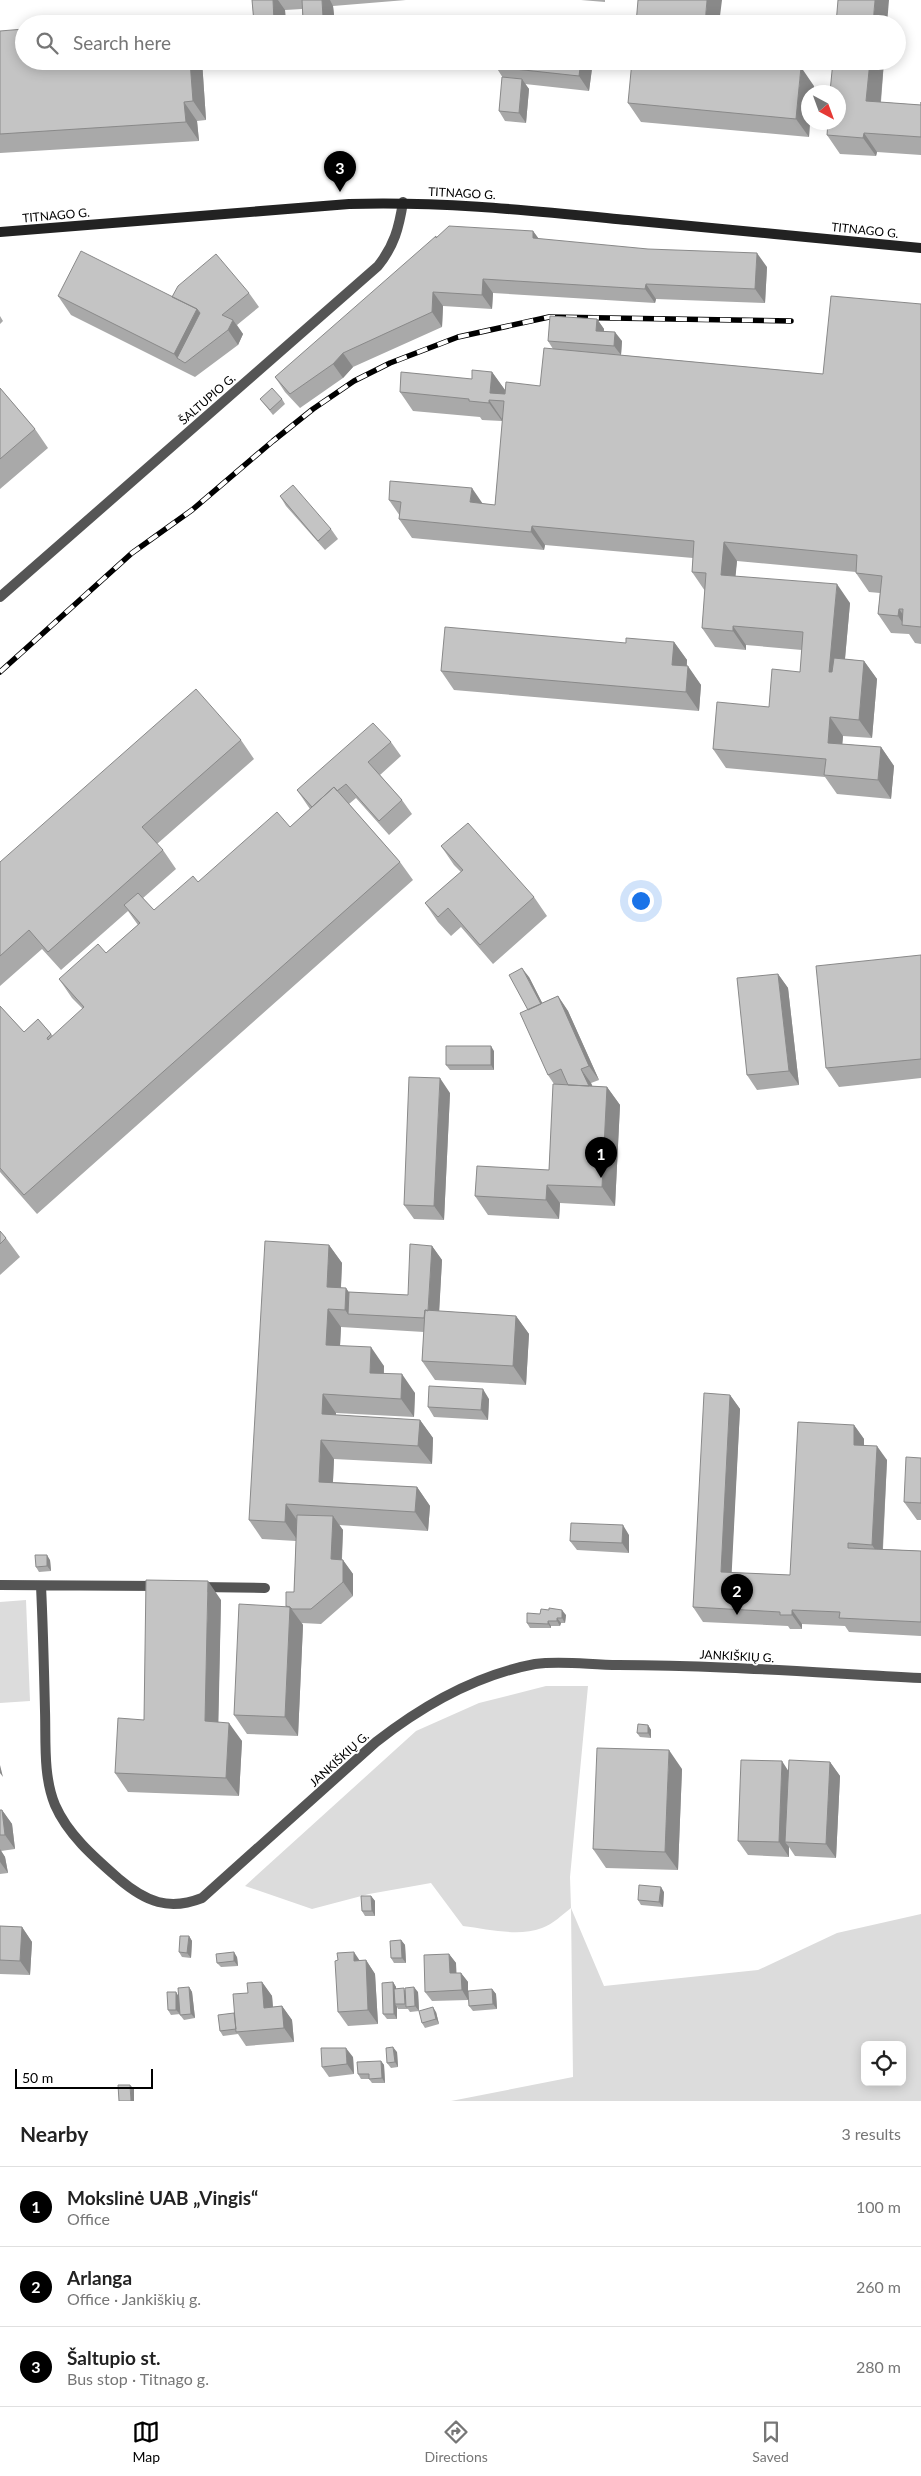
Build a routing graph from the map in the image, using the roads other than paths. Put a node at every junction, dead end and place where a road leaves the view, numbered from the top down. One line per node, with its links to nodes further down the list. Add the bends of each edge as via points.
1 (402, 202): 2 (street, TITNAGO G.); 3 (street, TITNAGO G., via 533,210); 4 (street, ŠALTUPIO G., via 397,236 378,266)
2 (0, 232)
3 (921, 248)
4 (0, 597)
5 (0, 1585): 6 (street)
6 (41, 1586): 7 (street); 10 (street, JANKIŠKIŲ G., via 48,1780 55,1805 87,1850 125,1884 152,1900 172,1905 186,1904 209,1892 405,1719 456,1691 502,1673 535,1664 562,1662)
7 (171, 1586)
8 (190, 1587): 9 (street)
9 (265, 1588)
10 (921, 1678)

